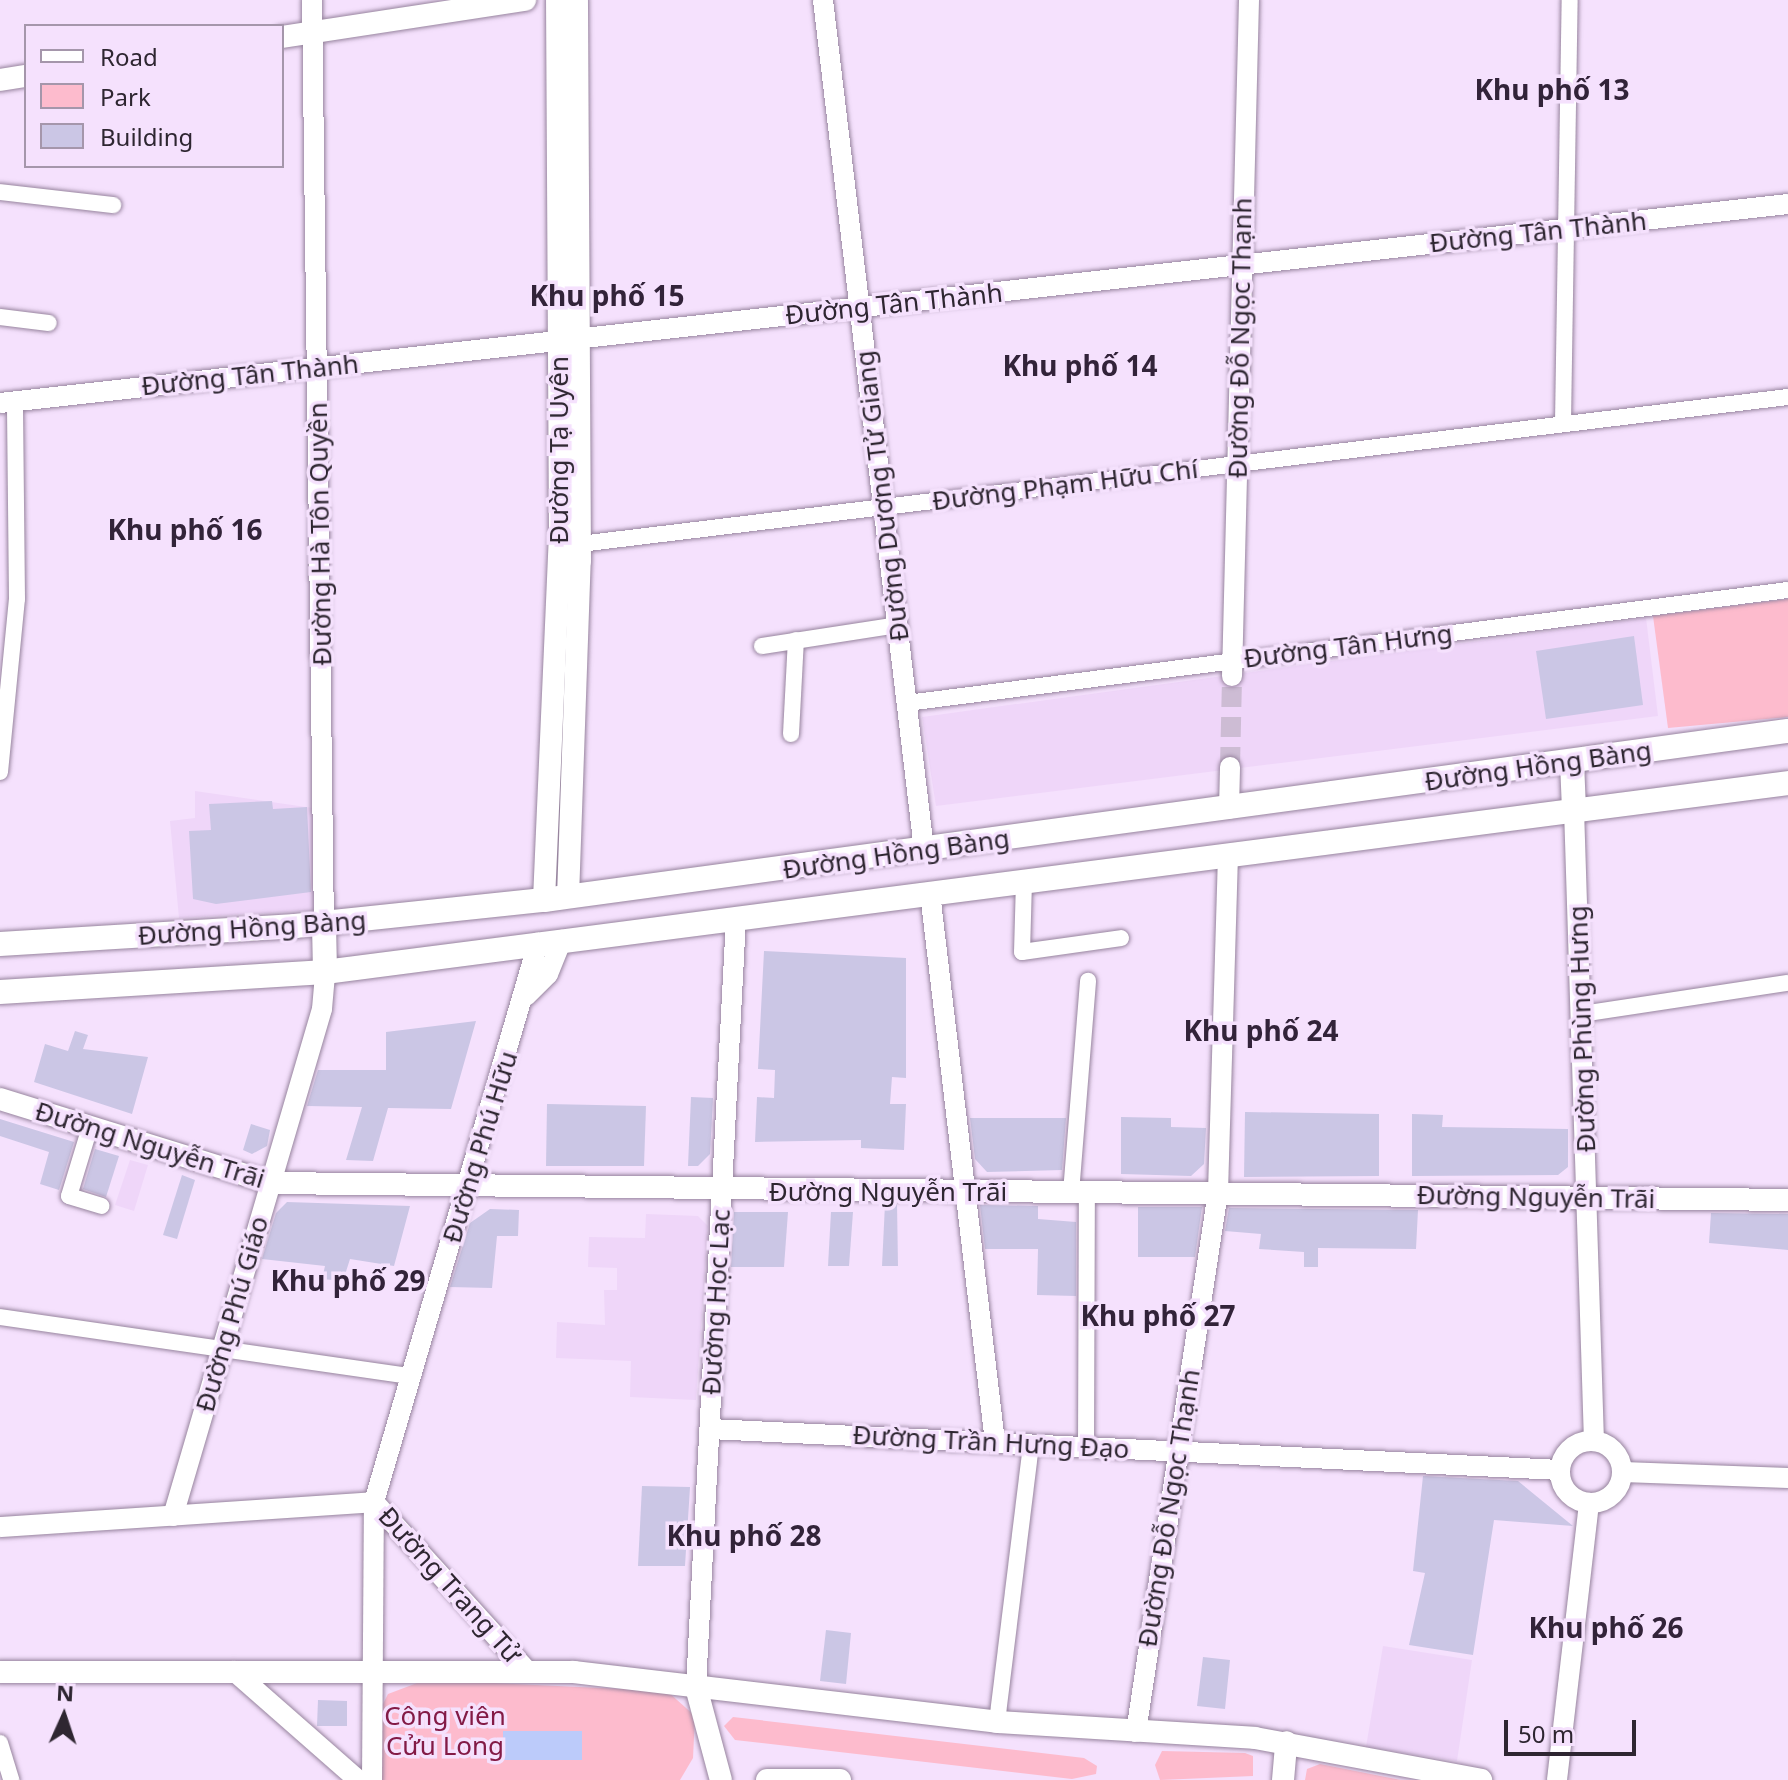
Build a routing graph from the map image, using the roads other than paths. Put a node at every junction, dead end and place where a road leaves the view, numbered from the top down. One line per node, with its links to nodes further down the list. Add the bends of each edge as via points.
1 (312, 0): 8 (street, Đường Hà Tôn Quyền)
2 (525, 0): 8 (main road)
3 (557, 0): 20 (main road, Đường Tạ Uyên)
4 (577, 0): 20 (main road, Đường Tạ Uyên)
5 (823, 0): 17 (street, Đường Dương Tử Giang)
6 (1249, 0): 16 (street, Đường Đỗ Ngọc Thạnh)
7 (1570, 0): 15 (street)
8 (313, 32): 9 (main road); 21 (street, Đường Hà Tôn Quyền)
9 (284, 37)
10 (24, 76): 11 (main road)
11 (0, 80)
12 (0, 192): 14 (street)
13 (1788, 204): 15 (street, Đường Tân Thành)
14 (113, 205)
15 (1566, 228): 16 (street, Đường Tân Thành); 24 (street)
16 (1242, 265): 17 (street, Đường Tân Thành); 25 (street, Đường Đỗ Ngọc Thạnh)
17 (860, 308): 20 (street, Đường Tân Thành); 26 (street, Đường Dương Tử Giang)
18 (0, 317): 19 (street)
19 (49, 323)
20 (568, 339): 21 (street, Đường Tân Thành); 27 (main road, Đường Tạ Uyên)
21 (318, 367): 23 (street, Đường Tân Thành); 50 (street, Đường Hà Tôn Quyền)
22 (1788, 397): 24 (street, Đường Phạm Hữu Chí)
23 (8, 402): 38 (street, via 17,599)
24 (1563, 423): 25 (street, Đường Phạm Hữu Chí)
25 (1238, 464): 26 (street, Đường Phạm Hữu Chí); 32 (street, Đường Đỗ Ngọc Thạnh)
26 (883, 507): 27 (street, Đường Phạm Hữu Chí); 29 (street, Đường Dương Tử Giang)
27 (570, 546): 47 (main road, Đường Tạ Uyên); 48 (main road, Đường Tạ Uyên)
28 (1788, 590): 32 (street, Đường Tân Hưng)
29 (897, 625): 30 (street); 33 (street, Đường Dương Tử Giang)
30 (796, 640): 31 (street); 35 (street)
31 (762, 646)
32 (1232, 668): 33 (street, Đường Tân Hưng)
33 (907, 703): 42 (street, Đường Dương Tử Giang)
34 (1788, 731): 36 (main road, Đường Hồng Bàng)
35 (791, 734)
36 (1572, 762): 40 (main road, Đường Hồng Bàng); 41 (main road)
37 (1230, 767): 40 (street)
38 (0, 772)
39 (1788, 783): 41 (main road, Đường Hồng Bàng)
40 (1229, 809): 42 (main road, Đường Hồng Bàng); 43 (main road)
41 (1574, 809): 43 (main road, Đường Hồng Bàng); 60 (street, Đường Phùng Hưng)
42 (924, 850): 44 (main road, Đường Hồng Bàng); 46 (main road)
43 (1228, 854): 45 (main road, Đường Hồng Bàng); 66 (street, Đường Đỗ Ngọc Thạnh)
44 (738, 876): 47 (main road, Đường Hồng Bàng); 49 (main road)
45 (1024, 881): 46 (main road, Đường Hồng Bàng); 51 (street, via 1022,952)
46 (930, 893): 49 (main road, Đường Hồng Bàng); 67 (street)
47 (568, 897): 48 (main road, Đường Hồng Bàng); 52 (main road)
48 (544, 900): 50 (main road, Đường Hồng Bàng); 53 (main road)
49 (736, 918): 52 (main road, Đường Hồng Bàng); 65 (street, Đường Học Lạc)
50 (324, 924): 54 (main road, Đường Hồng Bàng); 55 (main road)
51 (1121, 938)
52 (562, 940): 53 (main road, Đường Hồng Bàng); 59 (street, Đường Phú Hữu, via 548,974)
53 (538, 943): 55 (main road, Đường Hồng Bàng); 59 (street, Đường Phú Hữu)
54 (0, 944)
55 (325, 972): 58 (main road, Đường Hồng Bàng); 63 (street, Đường Phú Giáo, via 322,1009)
56 (1088, 981): 68 (street)
57 (1788, 983): 60 (street)
58 (0, 992)
59 (526, 996): 64 (street, Đường Phú Hữu)
60 (1582, 1014): 69 (street, Đường Phùng Hưng)
61 (0, 1099): 62 (main road, Đường Nguyễn Trãi)
62 (90, 1127): 63 (main road, Đường Nguyễn Trãi); 71 (street, via 69,1196)
63 (271, 1183): 64 (main road, Đường Nguyễn Trãi); 73 (street, Đường Phú Giáo)
64 (467, 1189): 65 (main road, Đường Nguyễn Trãi); 74 (street, Đường Phú Hữu)
65 (722, 1192): 67 (main road, Đường Nguyễn Trãi); 75 (street, Đường Học Lạc)
66 (1218, 1192): 68 (main road, Đường Nguyễn Trãi); 69 (main road, Đường Nguyễn Trãi); 80 (street, Đường Đỗ Ngọc Thạnh)
67 (966, 1193): 68 (main road, Đường Nguyễn Trãi); 77 (street)
68 (1079, 1193): 79 (street)
69 (1588, 1197): 70 (main road, Đường Nguyễn Trãi); 76 (street, Đường Phùng Hưng)
70 (1788, 1200)
71 (101, 1206)
72 (0, 1317): 73 (street)
73 (222, 1349): 74 (street); 86 (street, Đường Phú Giáo)
74 (411, 1376): 84 (street, Đường Phú Hữu)
75 (710, 1429): 77 (street, Đường Trần Hưng Đạo); 92 (street, Đường Học Lạc)
76 (1594, 1441): 81 (street, via 1571,1448); 82 (street, via 1611,1448)
77 (995, 1442): 78 (street, Đường Trần Hưng Đạo)
78 (1031, 1444): 79 (street, Đường Trần Hưng Đạo); 93 (street)
79 (1086, 1447): 80 (street, Đường Trần Hưng Đạo)
80 (1178, 1451): 81 (street, Đường Trần Hưng Đạo); 94 (street, Đường Đỗ Ngọc Thạnh)
81 (1560, 1470): 85 (street, via 1568,1492)
82 (1623, 1472): 83 (street); 85 (street, via 1615,1492)
83 (1788, 1478)
84 (374, 1502): 86 (street, Đường Trang Tử); 89 (street, Đường Trang Tử); 91 (street, Đường Phú Hữu)
85 (1589, 1503): 105 (street)
86 (173, 1516): 87 (street, Đường Trang Tử)
87 (0, 1527)
88 (234, 1671): 90 (main road); 91 (main road); 98 (street)
89 (527, 1671): 91 (main road); 92 (main road, Đường Trang Tử)
90 (0, 1672)
91 (374, 1673): 99 (street, Đường Phú Hữu)
92 (696, 1687): 93 (main road, Đường Trang Tử); 100 (main road)
93 (997, 1722): 94 (main road, Đường Trang Tử)
94 (1136, 1732): 95 (main road, Đường Trang Tử)
95 (1286, 1742): 103 (main road); 104 (main road, Đường Trang Tử)
96 (0, 1743): 97 (street)
97 (11, 1780)
98 (358, 1780)
99 (372, 1780)
100 (721, 1780)
101 (767, 1780): 102 (main road)
102 (840, 1780)
103 (1283, 1780)
104 (1481, 1780)
105 (1557, 1780)

